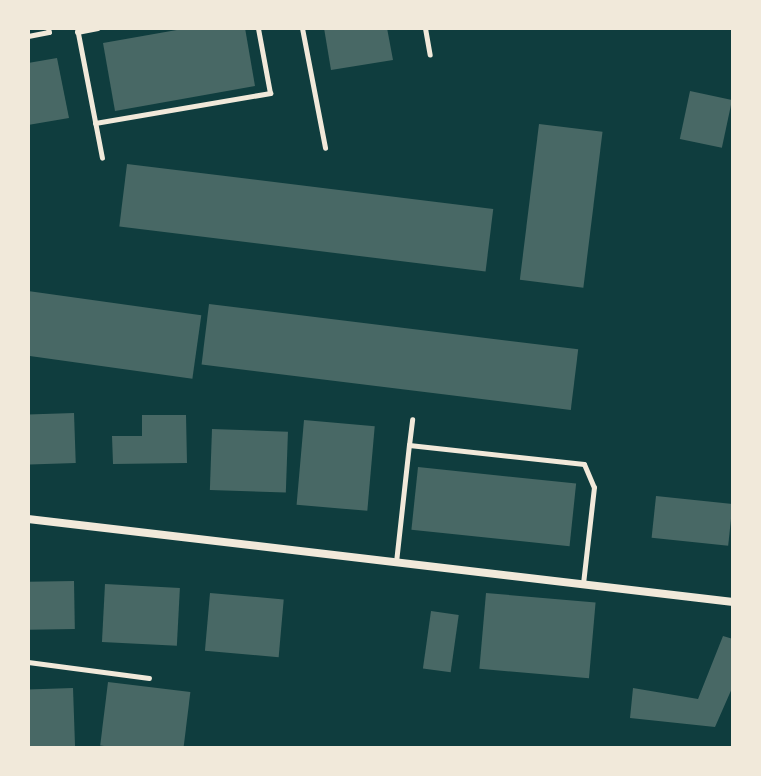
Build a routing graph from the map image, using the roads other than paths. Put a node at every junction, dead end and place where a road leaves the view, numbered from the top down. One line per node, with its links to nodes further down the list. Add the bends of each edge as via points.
1 (48, 28): 7 (lane, via 49,32)
2 (98, 28): 6 (lane)
3 (258, 28): 9 (lane, via 270,93)
4 (302, 28): 10 (lane)
5 (425, 28): 8 (lane)
6 (77, 30): 9 (lane)
7 (28, 36)
8 (430, 55)
9 (95, 123): 11 (lane)
10 (325, 148)
11 (102, 158)
12 (412, 419): 13 (lane)
13 (409, 445): 15 (lane); 16 (lane, via 584,464 594,487)
14 (28, 519): 15 (street)
15 (396, 562): 16 (street)
16 (583, 584): 17 (street)
17 (733, 602)
18 (28, 662): 19 (lane)
19 (149, 678)

